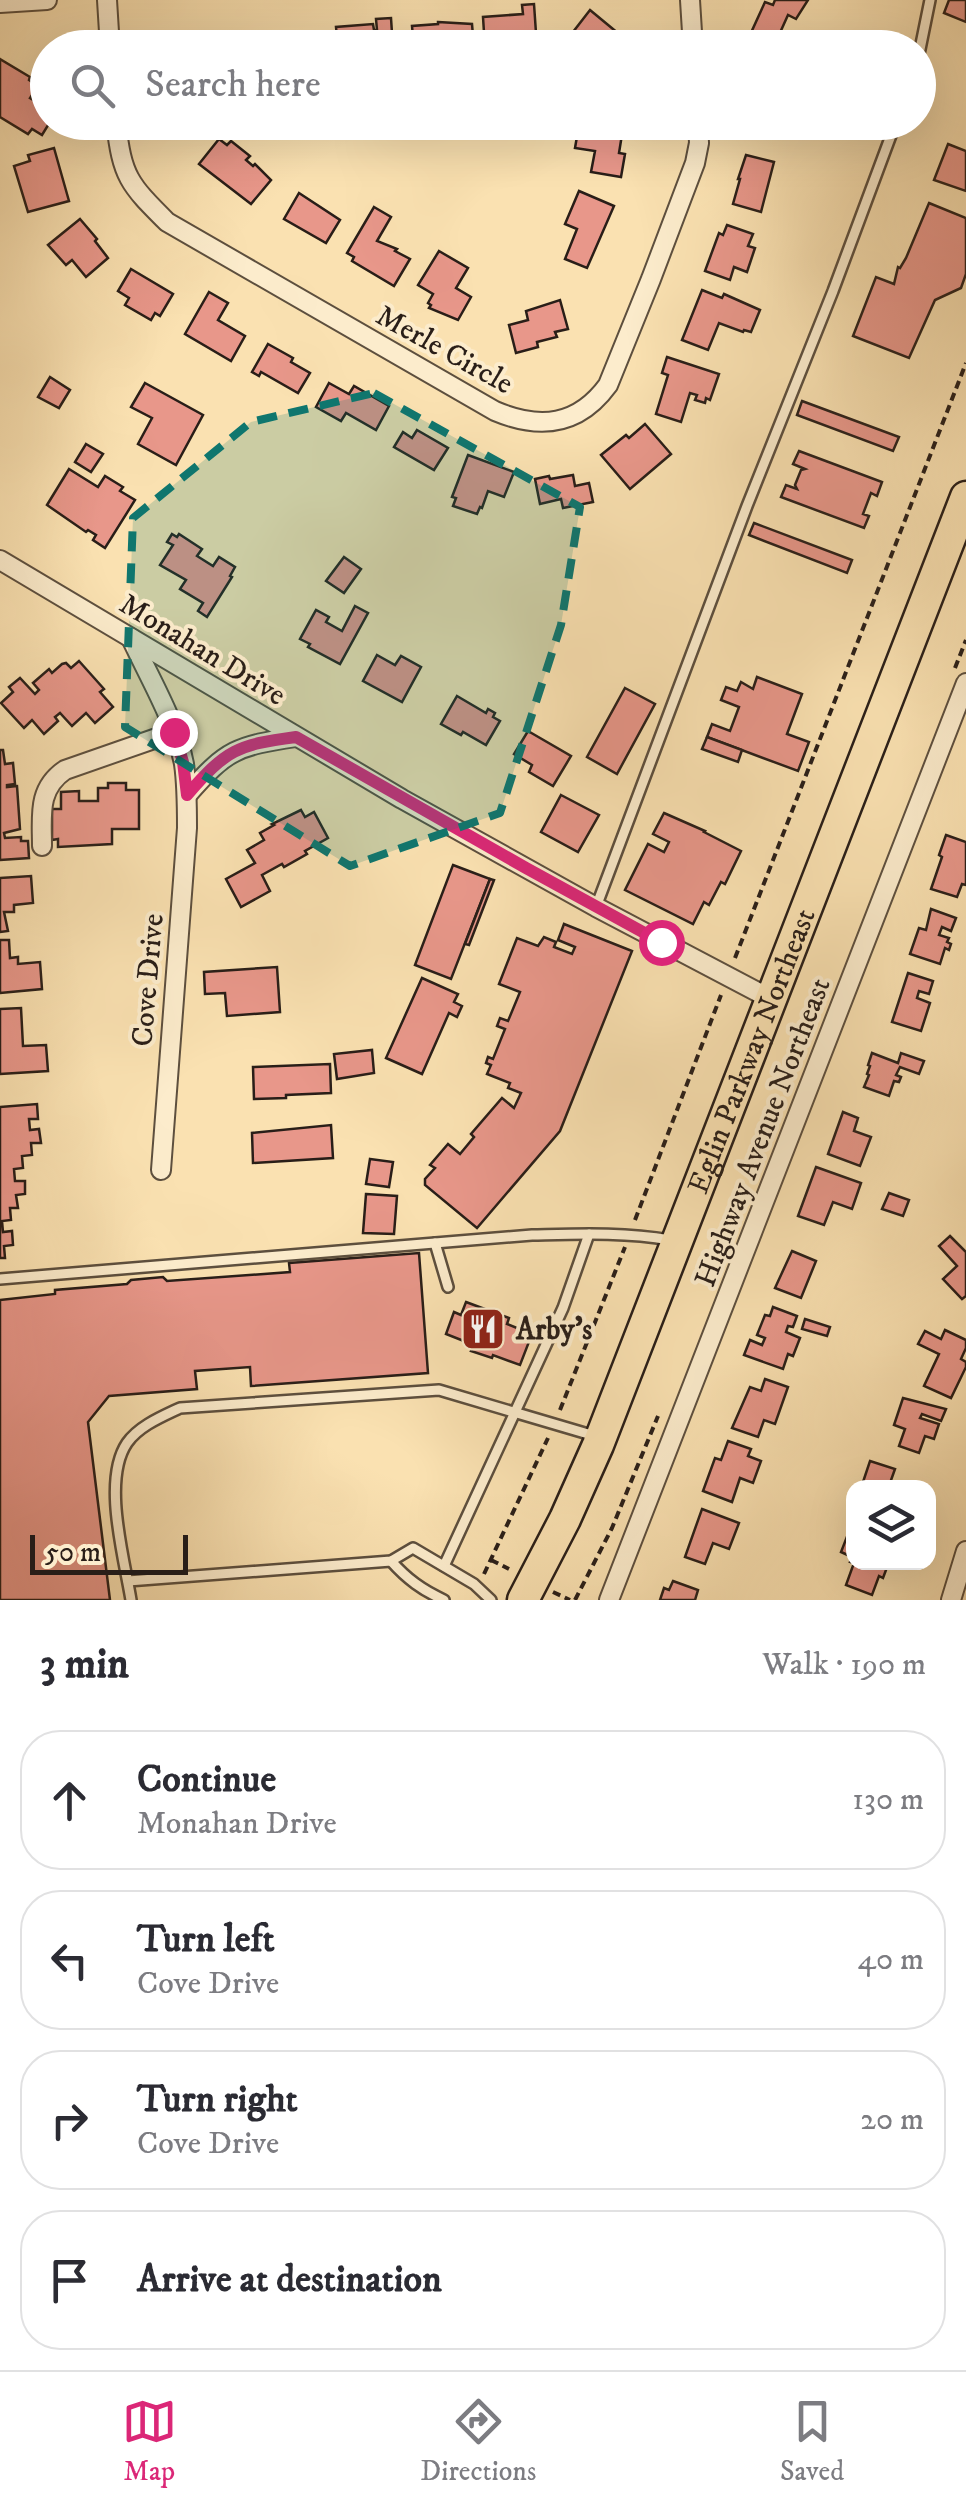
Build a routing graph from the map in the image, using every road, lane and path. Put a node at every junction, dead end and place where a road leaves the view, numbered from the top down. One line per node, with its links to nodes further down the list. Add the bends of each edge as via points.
1 (47, 0): 5 (street)
2 (107, 0): 7 (street)
3 (690, 0): 8 (street)
4 (930, 0): 9 (lane)
5 (28, 1): 6 (street)
6 (0, 3)
7 (109, 30)
8 (692, 30)
9 (924, 30)
10 (118, 140): 11 (street, Merle Circle, via 131,184 167,222 495,410 540,423 581,412 608,385)
11 (699, 140)
12 (889, 140): 21 (lane)
13 (966, 497): 22 (highway, Eglin Parkway Northeast)
14 (0, 560): 15 (street, Monahan Drive)
15 (131, 638): 17 (street, Cove Drive); 18 (street, Monahan Drive)
16 (966, 683): 40 (street, Highway Avenue Northeast)
17 (174, 732): 19 (street, Cove Drive); 20 (street, via 56,776 42,801)
18 (296, 737): 19 (street, via 232,752); 21 (street, Monahan Drive)
19 (187, 795): 23 (street, Cove Drive)
20 (42, 846)
21 (596, 907): 22 (street, Monahan Drive)
22 (771, 1000): 25 (highway, Eglin Parkway Northeast)
23 (161, 1170)
24 (589, 1234): 25 (lane); 26 (lane); 29 (lane)
25 (678, 1241): 30 (highway, Eglin Parkway Northeast)
26 (436, 1242): 27 (lane); 28 (lane)
27 (0, 1278)
28 (448, 1288)
29 (514, 1412): 30 (lane); 33 (lane); 34 (lane, via 439,1390 180,1408 128,1441 117,1463 114,1490)
30 (600, 1438): 39 (highway, Eglin Parkway Northeast)
31 (966, 1551): 41 (street)
32 (391, 1561): 33 (lane, via 412,1548); 34 (lane); 35 (lane)
33 (444, 1566): 38 (lane)
34 (128, 1581): 36 (lane)
35 (422, 1596): 37 (lane)
36 (131, 1600)
37 (444, 1600)
38 (491, 1600)
39 (524, 1600)
40 (609, 1600)
41 (952, 1600)

